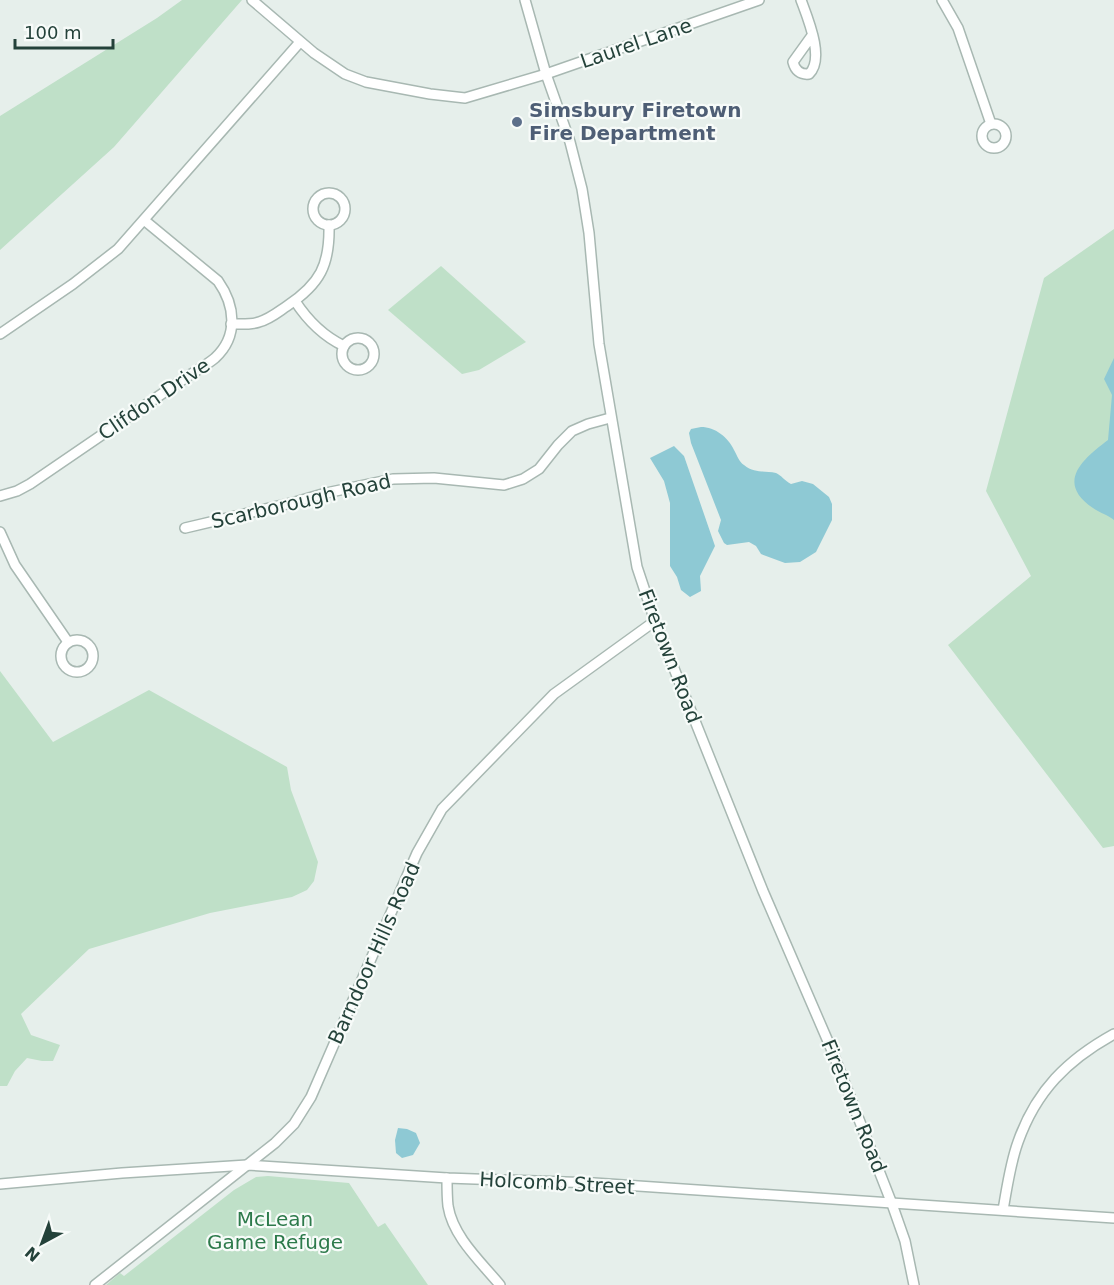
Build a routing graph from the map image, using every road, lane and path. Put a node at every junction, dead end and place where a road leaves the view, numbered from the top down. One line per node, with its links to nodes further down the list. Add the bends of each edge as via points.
1 (252, 0): 7 (street, Laurel Lane)
2 (525, 0): 8 (street, Firetown Road)
3 (759, 0): 8 (street, Laurel Lane)
4 (801, 0): 6 (street)
5 (942, 0): 9 (street, via 958,28)
6 (812, 37)
7 (300, 42): 8 (street, Laurel Lane, via 326,63 366,82 457,98); 10 (street)
8 (546, 74): 16 (street, Firetown Road, via 582,189)
9 (991, 124)
10 (144, 220): 13 (street, Clifdon Drive, via 218,281 230,300); 14 (street, via 96,268)
11 (329, 225): 12 (street, via 327,260 313,285)
12 (295, 301): 13 (street, via 267,320); 15 (street, via 322,333)
13 (231, 324): 17 (street, Clifdon Drive, via 224,347 215,357 30,483)
14 (0, 334)
15 (344, 346)
16 (610, 418): 18 (street, Scarborough Road, via 572,431 539,469 504,485 434,478 393,479); 20 (street, Firetown Road, via 631,541)
17 (0, 496)
18 (185, 528)
19 (0, 532): 21 (street, via 15,566)
20 (655, 621): 23 (street, Barndoor Hills Road, via 554,694 442,809 417,853 311,1097 294,1124); 26 (street, Firetown Road)
21 (68, 642)
22 (1114, 1034): 27 (street, via 1080,1054 1044,1090 1017,1144)
23 (247, 1165): 24 (street, Holcomb Street); 25 (street, Holcomb Street); 29 (street, Barndoor Hills Road)
24 (447, 1178): 26 (street, Holcomb Street, via 594,1183); 30 (street, via 448,1207 453,1221)
25 (0, 1184)
26 (892, 1204): 27 (street, Holcomb Street); 31 (street, Firetown Road)
27 (1003, 1210): 28 (street, Holcomb Street)
28 (1114, 1218)
29 (95, 1285)
30 (500, 1285)
31 (914, 1285)

